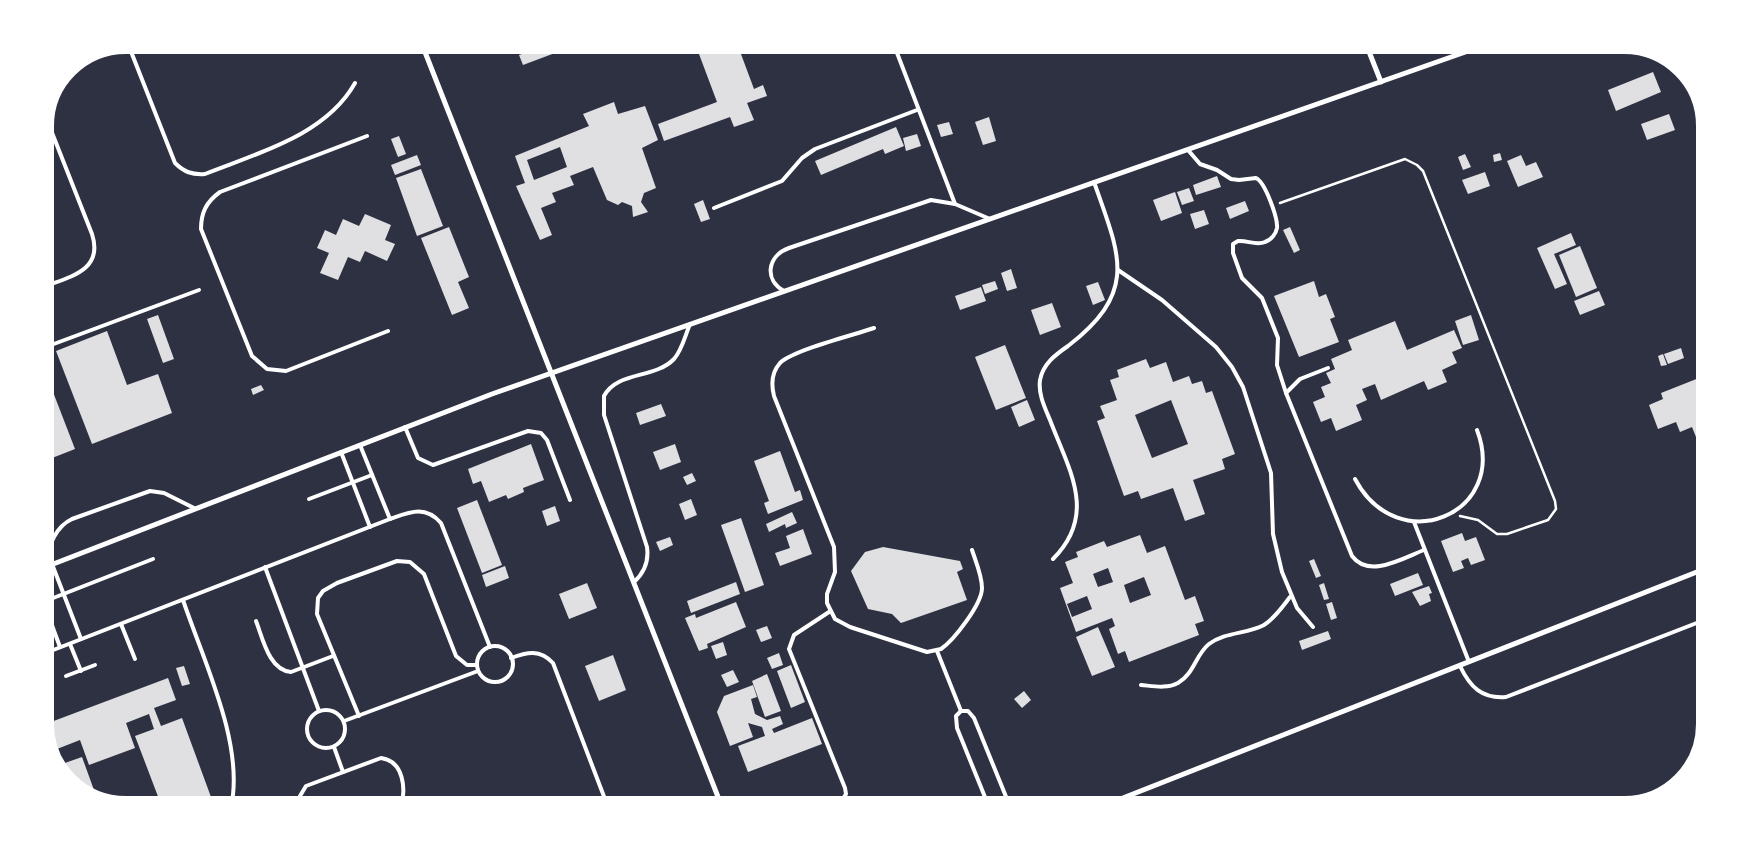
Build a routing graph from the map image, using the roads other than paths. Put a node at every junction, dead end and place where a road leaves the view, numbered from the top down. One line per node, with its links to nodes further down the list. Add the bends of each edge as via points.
1 (131, 51): 7 (lane, via 175,163 196,175 213,171 318,124 339,107)
2 (425, 51): 25 (street)
3 (896, 51): 8 (lane)
4 (1369, 51): 6 (street)
5 (1468, 51): 6 (street)
6 (1381, 82): 11 (street)
7 (355, 83)
8 (917, 110): 13 (lane); 14 (lane, via 815,149 802,158 782,181)
9 (51, 130): 17 (lane, via 92,234 95,251 82,272)
10 (367, 136): 22 (lane, via 220,192 207,204 201,229 252,356 267,369 286,371)
11 (1188, 150): 12 (street); 26 (lane, via 1200,164 1218,170 1230,179 1259,180 1271,206 1277,222 1274,236 1261,244 1238,241 1232,250 1242,278 1267,307 1278,338 1277,365)
12 (1094, 182): 15 (street); 16 (lane, via 1117,246)
13 (955, 204): 15 (lane); 19 (lane, via 940,200 921,202 782,251 772,261 770,276)
14 (714, 208)
15 (990, 219): 19 (street)
16 (1118, 270): 44 (lane, via 1112,296 1091,327 1050,360 1040,379 1043,402 1074,482 1078,502 1073,534); 50 (lane, via 1162,300 1216,347 1243,387 1271,473 1273,534)
17 (51, 284)
18 (199, 290): 23 (lane)
19 (784, 291): 20 (street)
20 (690, 324): 25 (street); 48 (lane, via 679,353 668,364 616,383 604,396 604,414 647,547 647,562)
21 (874, 328): 53 (lane, via 787,357 772,378 774,396 834,547 835,572 827,594)
22 (388, 331)
23 (51, 345)
24 (1328, 368): 26 (lane, via 1300,379)
25 (551, 373): 27 (street); 48 (street)
26 (1286, 392): 42 (lane, via 1355,560 1367,567 1376,567)
27 (405, 427): 29 (street); 35 (lane, via 418,458 433,465 528,431 540,434 547,440)
28 (1477, 430): 38 (lane, via 1484,457 1478,485 1470,497 1448,515)
29 (360, 445): 30 (street); 31 (lane)
30 (341, 452): 33 (lane); 36 (street)
31 (372, 475): 33 (lane); 37 (lane)
32 (1355, 479): 38 (lane, via 1372,504 1384,514)
33 (353, 483): 34 (lane); 39 (lane)
34 (309, 500)
35 (570, 500)
36 (194, 508): 40 (lane, via 164,493 150,491 62,524); 45 (street)
37 (390, 519): 39 (lane); 62 (lane, via 422,510 441,523)
38 (1414, 522): 42 (lane)
39 (370, 527): 46 (lane)
40 (51, 545)
41 (972, 550): 64 (lane, via 982,584 981,596 949,642)
42 (1424, 550): 68 (lane)
43 (153, 558): 49 (lane)
44 (1053, 560)
45 (52, 564): 49 (lane)
46 (265, 567): 52 (lane); 72 (lane)
47 (1699, 572): 68 (street)
48 (634, 582): 87 (street)
49 (62, 594): 51 (lane); 59 (lane)
50 (1290, 596): 58 (lane); 76 (lane, via 1265,624 1210,644 1178,683 1162,687)
51 (51, 599)
52 (182, 600): 57 (lane); 83 (lane, via 230,740 235,782)
53 (829, 612): 64 (lane, via 841,624 926,652); 88 (lane, via 794,635 789,649 845,788)
54 (256, 621): 72 (lane, via 278,668 291,672)
55 (1699, 622): 71 (lane, via 1506,697 1491,697 1477,691 1469,684)
56 (51, 623): 61 (lane)
57 (121, 624): 59 (lane); 67 (lane)
58 (1313, 627)
59 (81, 640): 60 (lane)
60 (70, 644): 61 (lane); 73 (lane)
61 (60, 647): 63 (lane)
62 (490, 647): 66 (lane, via 500,647); 70 (lane, via 480,654)
63 (51, 651)
64 (937, 651): 78 (lane)
65 (333, 656): 70 (lane, via 317,614 318,598 323,591 404,560 416,564 424,574 456,656 467,665); 72 (lane); 79 (lane)
66 (511, 658): 74 (lane, via 512,669 501,681 485,680); 86 (lane, via 534,652 546,656 553,663)
67 (135, 659)
68 (1469, 662): 71 (street)
69 (95, 665): 73 (lane)
70 (477, 665): 74 (lane)
71 (1460, 666): 91 (street)
72 (304, 667): 77 (lane)
73 (80, 670): 75 (lane)
74 (478, 671): 79 (lane)
75 (66, 676)
76 (1140, 686)
77 (320, 711): 80 (lane, via 334,711); 81 (lane, via 309,720 310,739 320,748)
78 (961, 711): 89 (lane, via 956,716 957,728); 90 (lane, via 968,711 974,718)
79 (360, 716): 80 (lane)
80 (344, 721): 81 (lane, via 343,739)
81 (334, 747): 82 (lane)
82 (343, 772): 84 (lane, via 306,786); 85 (lane, via 376,759 385,759 400,772)
83 (232, 799)
84 (300, 799)
85 (402, 799)
86 (605, 799)
87 (718, 799)
88 (844, 799)
89 (985, 799)
90 (1007, 799)
91 (1123, 799)

